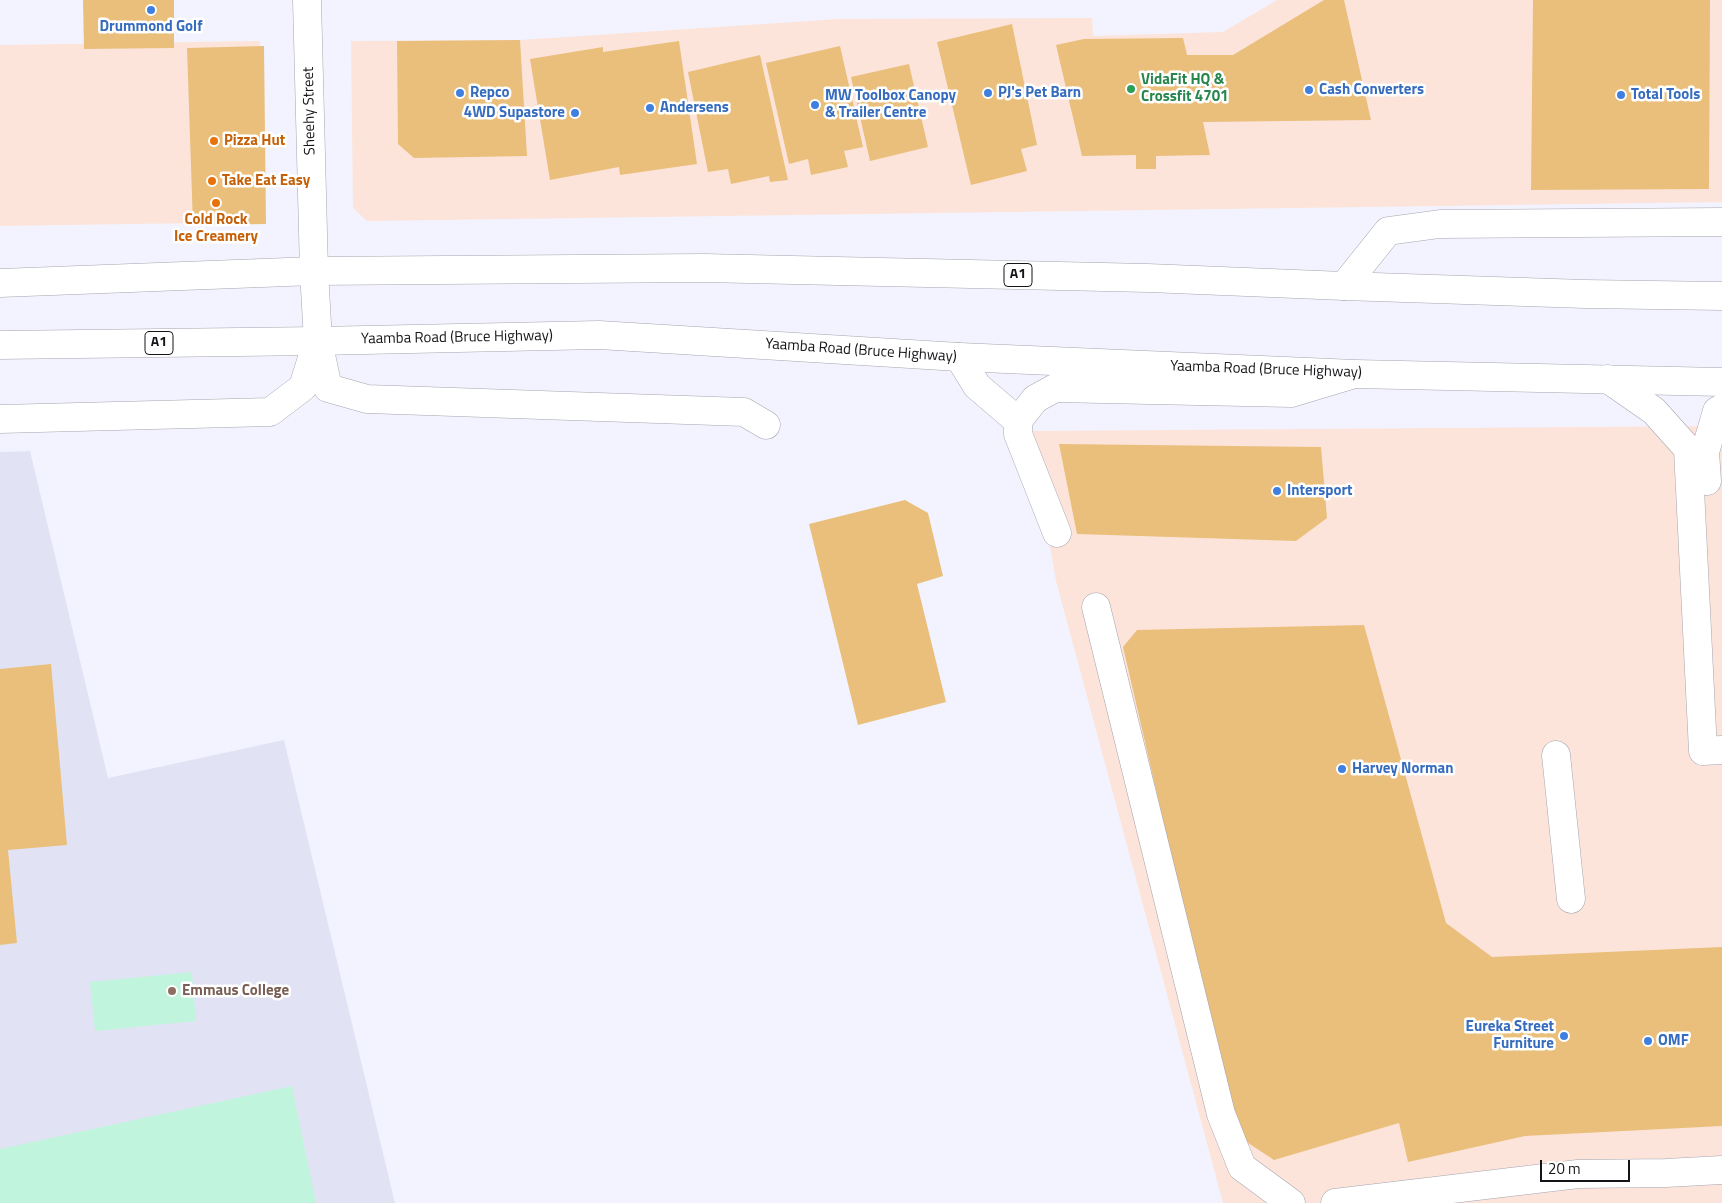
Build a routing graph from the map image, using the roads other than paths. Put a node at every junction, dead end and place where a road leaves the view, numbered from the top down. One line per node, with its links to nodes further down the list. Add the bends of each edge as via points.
1 (307, 0): 3 (main road, Sheehy Street)
2 (1722, 222): 5 (main road, via 1440,224 1388,231)
3 (314, 270): 4 (main road, A1); 5 (main road, A1, via 704,268); 7 (main road, Sheehy Street)
4 (0, 283)
5 (1344, 286): 6 (main road, A1)
6 (1722, 296)
7 (318, 341): 8 (main road, Yaamba Road (Bruce Highway) / A1); 9 (main road, Yaamba Road (Bruce Highway) / A1, via 598,335); 14 (main road, via 303,387 270,412); 16 (main road, via 328,388 367,399 744,412)
8 (0, 345)
9 (959, 358): 10 (main road, Yaamba Road (Bruce Highway) / A1); 15 (main road, via 977,386)
10 (1354, 374): 11 (main road, Yaamba Road (Bruce Highway) / A1); 15 (main road, via 1291,393 1055,388 1035,399)
11 (1608, 379): 12 (main road, Yaamba Road (Bruce Highway) / A1); 19 (main road, via 1654,411 1688,449)
12 (1722, 382)
13 (1722, 408): 19 (main road, via 1717,411 1705,452)
14 (0, 419)
15 (1018, 421): 17 (main road, via 1018,434)
16 (766, 425)
17 (1057, 533)
18 (1096, 606): 23 (main road, via 1221,1114 1242,1167)
19 (1715, 750)
20 (1556, 755): 21 (main road)
21 (1571, 899)
22 (1722, 1170): 24 (main road, via 1578,1174)
23 (1291, 1203)
24 (1335, 1203)

